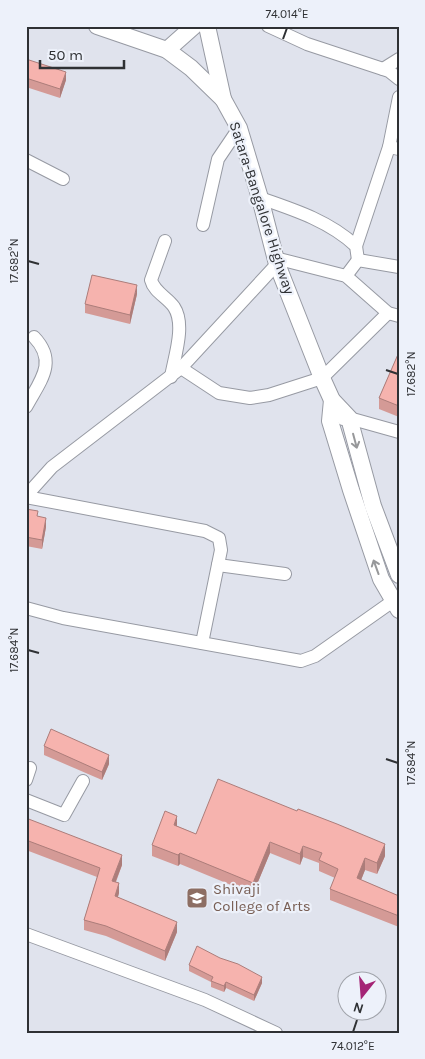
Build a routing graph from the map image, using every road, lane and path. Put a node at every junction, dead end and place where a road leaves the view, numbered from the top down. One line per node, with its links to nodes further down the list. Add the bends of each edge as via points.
1 (97, 26): 5 (main road, Satara-Bangalore Highway)
2 (194, 26): 5 (main road)
3 (207, 26): 10 (main road)
4 (268, 26): 7 (street, via 308,44)
5 (167, 50): 10 (main road, Satara-Bangalore Highway)
6 (399, 59): 7 (street)
7 (383, 69): 8 (street)
8 (399, 79)
9 (399, 97): 12 (street)
10 (224, 99): 11 (main road, Satara-Bangalore Highway)
11 (239, 128): 15 (main road, Satara-Bangalore Highway); 16 (street, via 218,159)
12 (394, 148): 18 (street)
13 (26, 160): 14 (street)
14 (63, 179)
15 (260, 198): 18 (street, via 325,223); 20 (main road, Satara-Bangalore Highway)
16 (203, 225)
17 (165, 241): 26 (street, via 151,280 152,286 174,308 177,316 178,332)
18 (356, 246): 19 (street)
19 (358, 260): 21 (street); 22 (street)
20 (276, 261): 22 (street); 25 (street); 27 (main road, Satara-Bangalore Highway)
21 (399, 267)
22 (346, 276): 23 (street)
23 (393, 315): 27 (street)
24 (34, 337): 29 (street, via 43,347 46,363)
25 (182, 368): 26 (street); 27 (street, via 219,393 250,398)
26 (171, 377): 33 (street, via 52,467)
27 (322, 378): 28 (main road, Satara-Bangalore Highway)
28 (332, 400): 30 (main road, Satara-Bangalore Highway); 31 (main road, Satara-Bangalore Highway)
29 (26, 407)
30 (349, 418): 31 (street); 32 (street); 36 (main road, Satara-Bangalore Highway, one-way to 36, via 373,506)
31 (330, 421): 37 (main road, Satara-Bangalore Highway, one-way to 31, via 372,556)
32 (399, 432)
33 (26, 497): 34 (street, via 205,531 219,538)
34 (218, 566): 35 (street); 39 (street)
35 (285, 574)
36 (399, 575)
37 (396, 605): 39 (street, via 301,661)
38 (26, 608): 39 (street)
39 (202, 643)
40 (84, 781): 41 (street, via 64,815)
41 (26, 800)
42 (26, 934): 43 (street, via 205,1000)
43 (276, 1033)

